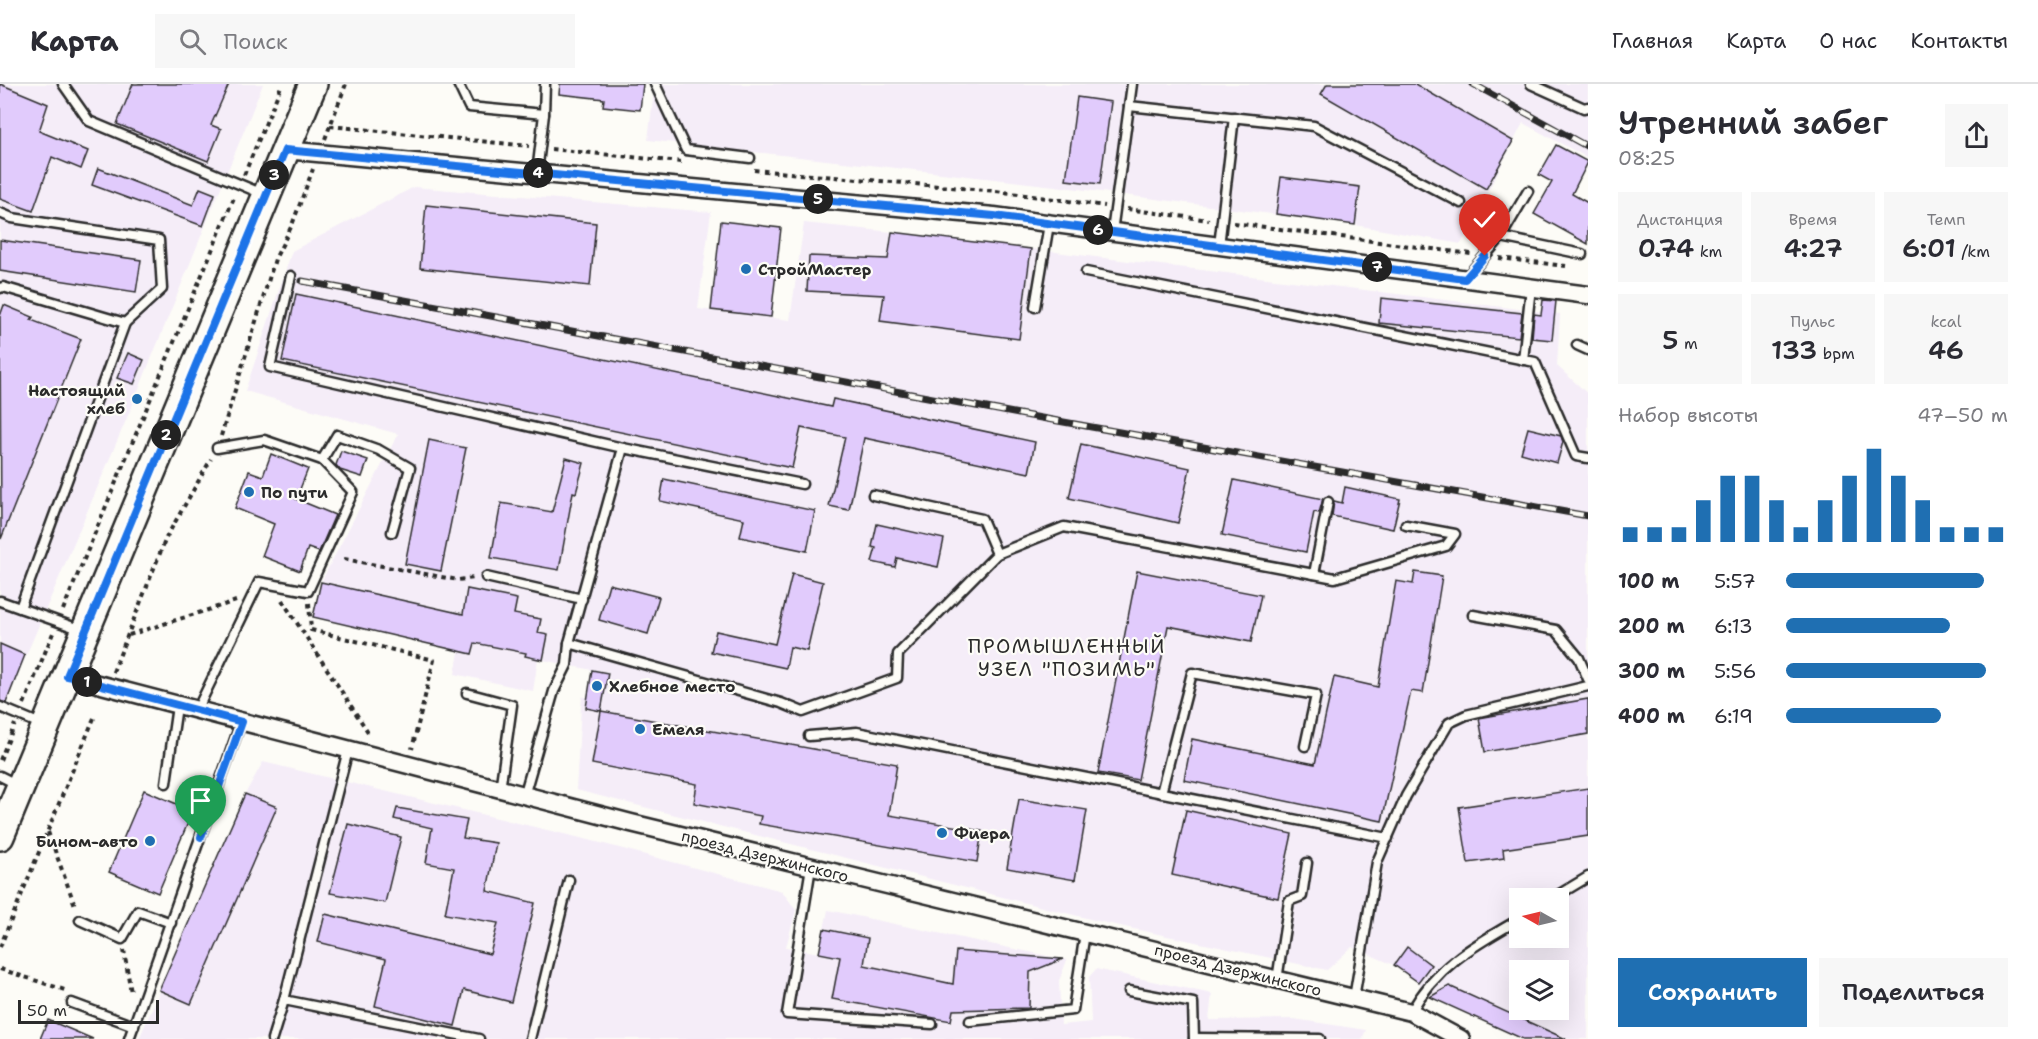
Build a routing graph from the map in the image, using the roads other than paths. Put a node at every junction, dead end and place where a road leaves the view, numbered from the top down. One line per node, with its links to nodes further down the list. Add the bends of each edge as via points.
1 (63, 84): 16 (lane, via 89,121)
2 (313, 84): 12 (main road)
3 (458, 84): 10 (lane, via 469,107)
4 (545, 84): 10 (lane)
5 (655, 84): 13 (lane, via 686,150)
6 (1132, 84): 8 (lane)
7 (1531, 84): 9 (lane)
8 (1129, 106): 11 (lane); 20 (lane)
9 (1588, 107)
10 (544, 114): 14 (lane)
11 (1234, 117): 17 (lane, via 1314,126); 22 (lane)
12 (285, 150): 14 (street); 16 (main road)
13 (750, 158)
14 (537, 173): 19 (street)
15 (1528, 191): 21 (lane)
16 (266, 196): 51 (main road)
17 (1461, 203)
18 (0, 213): 31 (lane, via 159,240 162,289)
19 (1049, 224): 20 (street); 30 (lane)
20 (1112, 232): 22 (street)
21 (1501, 237): 23 (lane); 26 (lane)
22 (1219, 246): 26 (street)
23 (1582, 254)
24 (1086, 272): 34 (lane)
25 (291, 276): 36 (lane, via 270,367)
26 (1465, 279): 27 (street)
27 (1531, 287): 29 (street); 34 (lane)
28 (0, 288): 31 (lane)
29 (1588, 295)
30 (1035, 307)
31 (125, 323): 49 (lane)
32 (1577, 345): 33 (lane)
33 (1588, 350)
34 (1523, 360): 37 (lane, via 1535,362 1576,456)
35 (217, 448): 38 (lane, via 264,440)
36 (623, 448): 39 (lane); 47 (lane)
37 (1588, 458)
38 (322, 460): 43 (lane, via 337,435 379,450 410,468); 59 (lane, via 353,492 308,591 259,582)
39 (802, 484)
40 (873, 495): 44 (lane, via 982,519)
41 (1328, 502): 45 (lane)
42 (1406, 525): 45 (lane, via 1455,534 1446,546 1335,578)
43 (392, 532)
44 (997, 554): 45 (lane, via 1064,527); 52 (lane, via 898,654 897,678 803,712)
45 (1314, 574)
46 (486, 577): 47 (lane)
47 (582, 599): 52 (lane)
48 (0, 601): 49 (lane)
49 (20, 608): 51 (lane)
50 (1473, 615): 54 (lane, via 1556,630 1580,658)
51 (85, 632): 53 (main road)
52 (569, 643): 69 (lane, via 567,665 554,691)
53 (67, 676): 58 (street, проезд Дзержинского); 61 (main road)
54 (1588, 679)
55 (1588, 686): 71 (lane, via 1466,715 1449,723 1406,796)
56 (467, 693): 67 (lane, via 512,705)
57 (0, 706): 61 (lane)
58 (177, 706): 59 (street, проезд Дзержинского); 66 (lane)
59 (197, 711): 60 (street, проезд Дзержинского)
60 (242, 722): 64 (street, проезд Дзержинского); 78 (lane)
61 (46, 726): 65 (main road)
62 (809, 736): 68 (lane, via 857,732)
63 (1305, 746): 68 (lane, via 1316,695 1192,673)
64 (348, 750): 67 (street, проезд Дзержинского); 84 (lane)
65 (10, 781): 70 (main road)
66 (166, 783)
67 (500, 790): 69 (street, проезд Дзержинского)
68 (1161, 793): 71 (lane)
69 (524, 796): 73 (street, проезд Дзержинского)
70 (0, 836)
71 (1388, 838): 83 (lane, via 1377,862)
72 (1307, 863): 81 (lane, via 1302,896 1288,901)
73 (811, 867): 80 (street, проезд Дзержинского); 89 (lane, via 787,1014)
74 (1588, 878): 76 (lane)
75 (569, 880): 93 (lane)
76 (1569, 889)
77 (80, 920): 78 (lane, via 122,939 138,911)
78 (171, 923): 88 (lane)
79 (1509, 926): 86 (lane, via 1460,955 1424,989)
80 (1085, 933): 81 (street, проезд Дзержинского); 87 (lane, via 1072,1010)
81 (1277, 980): 83 (street, проезд Дзержинского)
82 (1129, 991): 94 (lane, via 1194,1003)
83 (1354, 998): 86 (street, проезд Дзержинского)
84 (284, 1000): 91 (lane); 92 (lane)
85 (72, 1003): 88 (lane)
86 (1411, 1012): 96 (street, проезд Дзержинского)
87 (970, 1021)
88 (134, 1023): 90 (lane)
89 (932, 1024)
90 (129, 1039)
91 (272, 1039)
92 (478, 1039)
93 (530, 1039)
94 (1194, 1039): 95 (lane)
95 (1320, 1039)
96 (1461, 1039)

